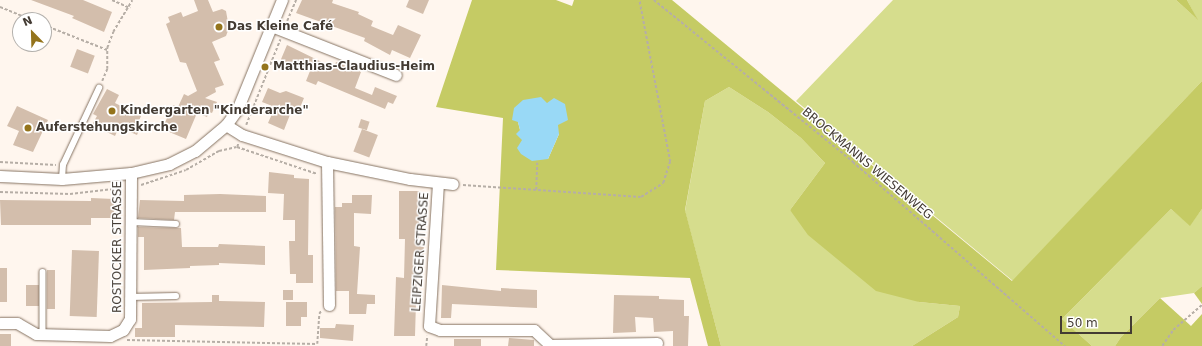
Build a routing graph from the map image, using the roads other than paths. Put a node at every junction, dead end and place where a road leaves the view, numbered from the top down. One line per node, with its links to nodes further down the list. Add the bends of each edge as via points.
1 (282, 0): 2 (street)
2 (271, 26): 3 (street); 5 (street, via 244,95)
3 (396, 75)
4 (99, 88): 9 (lane, via 63,165)
5 (226, 125): 6 (street, LEIPZIGER STRASSE, via 242,135); 7 (street, via 207,143 183,159)
6 (327, 162): 10 (street, LEIPZIGER STRASSE); 17 (street)
7 (131, 173): 9 (street); 12 (street, ROSTOCKER STRASSE)
8 (0, 176): 9 (street)
9 (62, 179)
10 (438, 183): 11 (street, LEIPZIGER STRASSE); 20 (street, LEIPZIGER STRASSE, via 429,326 440,330 534,330 550,345)
11 (453, 184)
12 (131, 222): 13 (lane); 16 (street, ROSTOCKER STRASSE)
13 (176, 224)
14 (43, 272): 19 (lane)
15 (176, 296): 16 (lane)
16 (130, 297): 19 (street, ROSTOCKER STRASSE, via 130,319 123,330 110,336)
17 (329, 305)
18 (0, 323): 19 (street, via 16,323 36,334)
19 (43, 334)
20 (657, 343)

